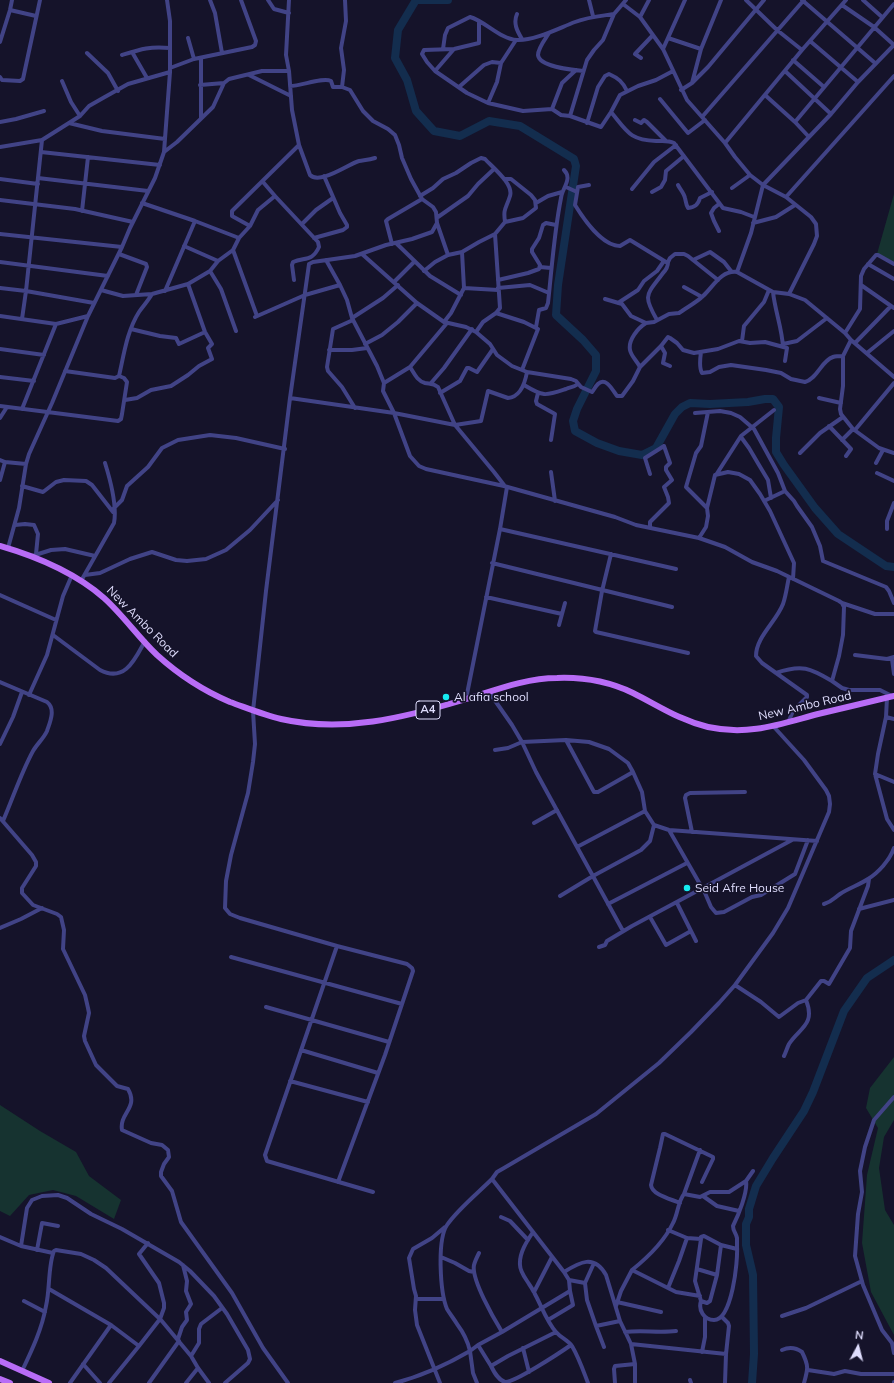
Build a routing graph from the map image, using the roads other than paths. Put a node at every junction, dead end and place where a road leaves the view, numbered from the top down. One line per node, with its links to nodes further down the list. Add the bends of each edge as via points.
1 (12, 0): 23 (street)
2 (40, 0): 27 (street)
3 (168, 0): 44 (street)
4 (210, 0): 53 (street)
5 (242, 0): 53 (street, via 256,41 255,45)
6 (268, 0): 24 (street, via 274,9)
7 (289, 0): 24 (street)
8 (345, 0): 79 (street, via 346,21 340,48 344,70)
9 (589, 0): 28 (street)
10 (626, 0): 19 (street)
11 (650, 0): 29 (street)
12 (685, 0): 38 (street)
13 (721, 0): 49 (street)
14 (746, 0): 22 (street)
15 (764, 0): 22 (street)
16 (803, 0): 32 (street); 34 (street)
17 (846, 0): 21 (street)
18 (864, 0): 30 (street)
19 (623, 4): 26 (street); 29 (street)
20 (894, 4): 30 (street)
21 (842, 5): 32 (street); 33 (street)
22 (756, 9): 34 (street); 76 (street)
23 (10, 10): 27 (street); 42 (street)
24 (289, 13): 64 (street, via 286,55)
25 (517, 14): 39 (street, via 514,20)
26 (614, 14): 28 (street); 66 (street, via 603,40 591,54)
27 (36, 16): 71 (street, via 23,79 2,80)
28 (593, 16): 35 (street)
29 (640, 17): 36 (street)
30 (882, 17): 33 (street)
31 (479, 21): 40 (street); 45 (street, via 479,43); 47 (street, via 470,17 450,26 445,35)
32 (827, 21): 41 (street); 46 (street)
33 (874, 27): 43 (street); 46 (street)
34 (777, 30): 50 (street); 97 (street)
35 (549, 33): 39 (street); 63 (street, via 539,52 540,59 557,67)
36 (653, 35): 48 (street); 56 (street, via 635,54)
37 (188, 38): 57 (street)
38 (668, 38): 48 (street); 49 (street)
39 (522, 39): 40 (street)
40 (516, 40): 59 (street)
41 (810, 41): 50 (street); 61 (street)
42 (0, 42)
43 (894, 45): 60 (street)
44 (170, 48): 51 (street, via 151,47); 62 (street)
45 (454, 48): 47 (street); 65 (street)
46 (858, 48): 60 (street); 61 (street)
47 (443, 49): 65 (street, via 422,52)
48 (663, 49): 68 (street)
49 (701, 49): 76 (street)
50 (802, 50): 58 (street)
51 (132, 52): 54 (street); 72 (street)
52 (88, 53): 83 (street, via 108,73)
53 (222, 53): 55 (street)
54 (122, 55)
55 (201, 58): 57 (street); 77 (street)
56 (641, 58)
57 (194, 59): 62 (street)
58 (793, 60): 67 (street); 81 (street)
59 (501, 63): 80 (street, via 492,62 484,65); 89 (street)
60 (875, 63): 74 (street)
61 (840, 68): 74 (street); 81 (street)
62 (170, 70): 72 (street); 104 (street)
63 (576, 70): 66 (street); 90 (street, via 562,83)
64 (289, 71): 69 (street, via 262,71); 78 (street)
65 (435, 71): 80 (street)
66 (583, 71): 95 (street)
67 (785, 71): 85 (street); 87 (street)
68 (673, 72): 82 (street); 84 (street)
69 (248, 75): 75 (street, via 229,79); 86 (street)
70 (894, 76): 139 (street)
71 (0, 77)
72 (147, 78): 83 (street, via 128,84)
73 (62, 81): 94 (street)
74 (858, 82): 93 (street)
75 (224, 83): 77 (street); 96 (street, via 213,107)
76 (692, 83): 82 (street)
77 (200, 85): 96 (street)
78 (290, 86): 79 (street, via 326,79 331,81 334,87); 86 (street)
79 (342, 87): 141 (street, via 350,90 363,111 373,121 394,135)
80 (459, 87): 89 (street)
81 (824, 87): 87 (street)
82 (681, 90): 97 (street)
83 (118, 91): 94 (street, via 89,106)
84 (627, 91): 92 (street, via 618,98); 102 (street, via 620,80 606,75 598,87)
85 (765, 95): 101 (street); 107 (street)
86 (291, 96): 109 (street)
87 (815, 98): 93 (street); 101 (street)
88 (660, 99): 97 (street, via 688,133)
89 (488, 104): 90 (street, via 523,111)
90 (552, 109): 95 (street, via 557,114)
91 (44, 111): 99 (street)
92 (611, 112): 102 (street, via 601,127); 106 (street, via 635,138)
93 (831, 114): 103 (street)
94 (80, 116): 100 (street)
95 (570, 116): 102 (street)
96 (201, 118): 112 (street)
97 (703, 118): 107 (street)
98 (635, 120): 106 (street, via 647,122)
99 (0, 122)
100 (69, 122): 104 (street, via 102,131); 105 (street)
101 (795, 122): 103 (street)
102 (587, 123)
103 (809, 137): 129 (street)
104 (165, 139): 112 (street)
105 (42, 140): 108 (street); 111 (street)
106 (666, 141): 110 (street)
107 (725, 142): 119 (street)
108 (0, 145)
109 (299, 145): 120 (street, via 310,174 318,178); 124 (street)
110 (676, 145): 113 (street); 131 (street, via 654,162)
111 (41, 152): 114 (street); 121 (street)
112 (164, 152): 116 (street)
113 (684, 156): 136 (street, via 666,171 661,187); 137 (street)
114 (88, 157): 116 (street); 125 (street)
115 (375, 158): 120 (street, via 359,161)
116 (160, 165): 133 (street)
117 (494, 169): 122 (street); 141 (street, via 485,159 479,158 443,179); 149 (street, via 468,196)
118 (564, 170): 130 (street, via 568,176)
119 (750, 175): 129 (street); 132 (street)
120 (324, 176): 140 (street)
121 (38, 178): 125 (street); 126 (street)
122 (504, 178): 144 (street, via 512,179 531,195); 153 (street, via 511,192 504,209)
123 (0, 179): 126 (street)
124 (263, 182): 138 (street); 158 (street, via 231,214)
125 (86, 183): 133 (street); 148 (street)
126 (38, 184): 145 (street)
127 (589, 185): 135 (street, via 578,187)
128 (678, 185): 137 (street, via 684,194 687,208 696,206 700,198)
129 (763, 185): 139 (street); 150 (street)
130 (566, 187): 134 (street); 135 (street)
131 (632, 188)
132 (732, 188)
133 (148, 191): 143 (street)
134 (562, 192): 144 (street); 157 (street)
135 (576, 192): 178 (street, via 575,205 592,228 608,243 620,246 630,240)
136 (652, 192)
137 (712, 192): 146 (street)
138 (275, 196): 156 (street); 158 (street, via 258,210)
139 (786, 197): 147 (street)
140 (333, 198): 156 (street); 164 (street, via 348,225 343,230)
141 (421, 198): 149 (street, via 432,207); 165 (street, via 386,221)
142 (0, 200): 145 (street)
143 (142, 203): 151 (street); 152 (street)
144 (536, 203): 153 (street, via 536,208 528,215)
145 (36, 204): 148 (street); 162 (street)
146 (719, 204): 150 (street, via 725,209); 159 (street, via 711,213)
147 (795, 205): 155 (street, via 776,218); 207 (street, via 816,224 817,236)
148 (82, 211): 152 (street)
149 (438, 217): 154 (street)
150 (754, 217): 155 (street)
151 (195, 221): 163 (street); 166 (street)
152 (133, 222): 167 (street)
153 (505, 222): 161 (street)
154 (437, 223): 165 (street, via 432,232); 172 (street)
155 (753, 223): 187 (street)
156 (302, 224): 164 (street)
157 (556, 225): 182 (street, via 542,224 539,238 532,249); 183 (street)
158 (250, 226): 163 (street)
159 (719, 231)
160 (0, 234): 162 (street)
161 (495, 234): 169 (street); 191 (street)
162 (32, 238): 167 (street); 181 (street)
163 (239, 238): 168 (street)
164 (314, 238): 190 (street, via 319,247 316,253 307,259 293,262)
165 (394, 243): 171 (street); 177 (street)
166 (184, 246): 175 (street); 203 (street)
167 (122, 247): 170 (street)
168 (233, 250): 175 (street); 209 (street, via 256,317)
169 (462, 252): 172 (street); 199 (street)
170 (118, 254): 188 (street); 208 (street, via 146,264)
171 (362, 254): 173 (street); 193 (street)
172 (448, 255): 185 (street)
173 (326, 260): 196 (street); 209 (street, via 310,264)
174 (693, 260): 178 (street, via 684,254 675,254); 186 (street, via 712,252); 192 (street)
175 (218, 261): 184 (street)
176 (0, 262): 181 (street)
177 (414, 262): 185 (street); 193 (street)
178 (666, 262): 214 (street, via 644,281 638,290); 223 (street, via 666,269 648,295 648,305)
179 (868, 264): 180 (street, via 876,255); 189 (street); 195 (street, via 861,276)
180 (894, 264)
181 (29, 265): 188 (street); 202 (street)
182 (540, 267): 183 (street); 191 (street, via 528,273)
183 (551, 268): 205 (street)
184 (210, 271): 194 (street); 230 (street, via 221,289)
185 (424, 271): 210 (street)
186 (731, 271): 187 (street); 192 (street)
187 (737, 272): 204 (street)
188 (108, 276): 201 (street)
189 (894, 279)
190 (294, 280)
191 (498, 280): 200 (street)
192 (718, 280): 211 (street)
193 (396, 283): 213 (street); 222 (street, via 383,298)
194 (188, 284): 203 (street); 232 (street)
195 (861, 284): 216 (street); 234 (street, via 859,312)
196 (340, 285): 209 (street); 222 (street)
197 (684, 287): 211 (street)
198 (0, 288): 202 (street)
199 (464, 288): 200 (street); 210 (street)
200 (498, 289): 205 (street, via 530,285); 217 (street, via 500,308)
201 (101, 290): 208 (street, via 123,296); 215 (street)
202 (26, 291): 215 (street); 221 (street)
203 (165, 291): 206 (street)
204 (771, 291): 207 (street); 236 (street, via 744,326); 240 (street)
205 (549, 293): 227 (street, via 547,306 539,310)
206 (152, 294): 208 (street); 228 (street)
207 (789, 294): 220 (street, via 805,300)
208 (136, 295)
209 (305, 295): 265 (street)
210 (461, 295): 224 (street)
211 (702, 297): 223 (street, via 679,313 669,314)
212 (605, 299): 214 (street)
213 (417, 303): 224 (street); 238 (street, via 398,322)
214 (618, 303): 225 (street, via 624,305 631,316)
215 (94, 304): 219 (street)
216 (893, 306): 237 (street)
217 (496, 313): 227 (street); 233 (street, via 483,322)
218 (0, 316): 221 (street)
219 (88, 316): 226 (street); 252 (street)
220 (827, 318): 234 (street); 240 (street, via 797,341)
221 (22, 319): 226 (street)
222 (353, 319): 238 (street); 243 (street, via 333,329)
223 (657, 320): 225 (street)
224 (446, 322): 229 (street); 250 (street)
225 (646, 323): 251 (street, via 636,330 630,346 632,355)
226 (56, 324): 246 (street)
227 (536, 327): 253 (street, via 539,330)
228 (131, 329): 232 (street, via 176,338 179,344); 254 (street)
229 (472, 330): 233 (street); 259 (street)
230 (236, 331)
231 (894, 331): 245 (street)
232 (205, 332): 267 (street, via 212,344 208,348 211,360 198,366 171,386)
233 (476, 332): 242 (street)
234 (845, 333): 235 (street)
235 (851, 340): 237 (street); 247 (street)
236 (742, 341): 240 (street); 244 (street)
237 (856, 343): 245 (street)
238 (366, 346): 243 (street, via 352,350); 258 (street)
239 (661, 346): 244 (street, via 669,337 683,350); 249 (street, via 665,353 663,363); 251 (street)
240 (783, 346): 248 (street, via 787,349)
241 (0, 349): 246 (street)
242 (493, 349): 253 (street, via 504,361); 263 (street, via 477,372 467,368 460,381)
243 (329, 350): 271 (street, via 328,371 342,386)
244 (701, 352): 247 (street, via 702,373 731,365 781,373 791,379 805,382 829,359)
245 (867, 353): 256 (street)
246 (44, 355): 257 (street)
247 (843, 356): 268 (street)
248 (785, 361)
249 (670, 366)
250 (410, 367): 258 (street); 259 (street, via 418,379)
251 (640, 367): 262 (street, via 622,396 617,396 605,382 600,383 592,392)
252 (65, 371): 254 (street, via 115,378); 274 (street)
253 (524, 371): 261 (street); 262 (street, via 571,379)
254 (119, 376): 267 (street, via 127,382)
255 (0, 377): 257 (street)
256 (894, 377)
257 (34, 381): 272 (street)
258 (384, 382): 276 (street, via 383,391)
259 (431, 383): 263 (street, via 438,387)
260 (894, 383): 283 (street)
261 (524, 385): 264 (street); 280 (street, via 512,398 488,391 481,421)
262 (580, 386): 264 (street, via 553,394)
263 (440, 393): 280 (street)
264 (538, 393): 285 (street, via 537,404 555,414)
265 (290, 398): 271 (street); 287 (street)
266 (818, 398): 268 (street)
267 (125, 400): 274 (street, via 121,419 118,421)
268 (841, 403): 278 (street)
269 (0, 406): 270 (street)
270 (7, 407): 272 (street); 279 (street)
271 (355, 408): 276 (street)
272 (22, 409): 274 (street)
273 (774, 410): 282 (street)
274 (48, 412): 296 (street)
275 (708, 412): 277 (street); 282 (street, via 732,413); 311 (street, via 702,446 696,454 686,487)
276 (394, 413): 280 (street); 304 (street, via 410,456 420,466)
277 (695, 413)
278 (843, 417): 281 (street); 283 (street)
279 (0, 418)
280 (455, 425): 304 (street)
281 (829, 426): 286 (street); 290 (street)
282 (752, 428): 284 (street); 305 (street, via 765,448)
283 (854, 430): 286 (street); 288 (street)
284 (741, 438): 300 (street); 306 (street, via 768,480)
285 (551, 440)
286 (842, 440): 291 (street, via 851,449)
287 (285, 449): 307 (street); 312 (street, via 210,435 178,440 162,448 148,467 127,486 122,500)
288 (883, 450): 289 (street); 295 (street)
289 (894, 452)
290 (800, 453)
291 (846, 456)
292 (0, 460): 293 (street)
293 (5, 462): 296 (street); 301 (street)
294 (105, 463): 312 (street, via 111,483)
295 (876, 463)
296 (26, 464): 303 (street)
297 (551, 472): 308 (street)
298 (877, 473): 302 (street)
299 (650, 474): 314 (street, via 645,458 664,446 670,463 666,470 672,480 664,487 668,503 650,522)
300 (716, 475): 309 (street, via 728,472 739,474 750,480); 311 (street)
301 (0, 480)
302 (894, 481)
303 (22, 486): 312 (street, via 43,492 56,482 86,481); 313 (street)
304 (506, 486): 308 (street); 315 (street)
305 (785, 491): 306 (street); 334 (street, via 812,527 823,560 886,587)
306 (771, 498): 309 (street)
307 (278, 499): 326 (street, via 235,543 206,559 176,560 152,552 100,573); 354 (street)
308 (555, 500): 314 (street)
309 (764, 501): 327 (street, via 794,563)
310 (894, 503): 316 (street, via 887,521)
311 (707, 508): 317 (street, via 706,527)
312 (114, 511): 322 (street, via 114,523)
313 (15, 525): 319 (street); 321 (street, via 34,525 38,534)
314 (650, 528): 317 (street)
315 (500, 529): 320 (street); 323 (street)
316 (887, 529)
317 (699, 538): 327 (street, via 725,547 752,562)
318 (0, 547): 319 (main road, New Ambo Road / A4)
319 (8, 548): 321 (main road, New Ambo Road / A4)
320 (611, 554): 324 (street); 329 (street)
321 (34, 555): 322 (street, via 65,549); 325 (main road, New Ambo Road / A4)
322 (94, 556): 326 (street)
323 (492, 563): 329 (street); 331 (street)
324 (676, 569)
325 (72, 575): 328 (main road, New Ambo Road / A4); 338 (street)
326 (85, 575): 328 (street)
327 (791, 578): 333 (street); 345 (street, via 782,605 756,651 757,659)
328 (81, 581): 341 (main road, New Ambo Road / A4, via 103,597)
329 (602, 591): 335 (street); 342 (street, via 596,632)
330 (0, 595): 338 (street)
331 (486, 598): 336 (street); 353 (street)
332 (565, 603): 336 (street)
333 (842, 603): 337 (street, via 875,614); 347 (street, via 843,635)
334 (894, 603)
335 (672, 607)
336 (562, 614): 339 (street)
337 (894, 614)
338 (56, 620): 340 (street)
339 (559, 625)
340 (53, 635): 341 (street, via 100,670 113,675 130,667); 351 (street)
341 (145, 641): 354 (main road, New Ambo Road / A4, via 182,675 206,690)
342 (688, 653)
343 (856, 655): 344 (street)
344 (893, 658): 346 (street)
345 (776, 673): 347 (street, via 801,668 816,672); 357 (street, via 807,695 793,711)
346 (894, 674)
347 (832, 681): 352 (street, via 849,690 880,690)
348 (0, 682): 349 (street)
349 (22, 692): 351 (street); 361 (street)
350 (489, 692): 353 (main road, New Ambo Road / A4); 358 (main road, New Ambo Road / A4, via 541,679 586,679 618,687 668,713 710,727 743,730); 360 (street)
351 (29, 695): 369 (street, via 50,704 52,713 47,730 34,749)
352 (891, 697): 355 (street); 357 (main road, New Ambo Road / A4)
353 (466, 699): 354 (main road, New Ambo Road / A4, via 394,719 356,725 296,722)
354 (254, 711): 396 (street, via 253,762 248,793 231,855 225,908 230,914 240,918)
355 (886, 717): 356 (street); 364 (street)
356 (894, 719)
357 (788, 724): 358 (main road, New Ambo Road / A4)
358 (774, 727): 377 (street, via 804,760 829,796 829,812)
359 (566, 740): 360 (street); 363 (street, via 589,742 609,749 628,763); 363 (street, via 594,792)
360 (522, 742): 362 (street); 367 (street)
361 (0, 744)
362 (495, 750)
363 (633, 772): 368 (street, via 642,792)
364 (875, 774): 365 (street); 373 (street, via 887,819)
365 (894, 782)
366 (745, 792): 374 (street, via 686,795)
367 (557, 810): 370 (street); 378 (street)
368 (645, 811): 371 (street); 378 (street)
369 (2, 820): 389 (street, via 35,859 36,866 22,888 22,893 33,905)
370 (534, 823)
371 (654, 825): 372 (street); 381 (street, via 650,841 641,850)
372 (669, 830): 374 (street); 380 (street)
373 (894, 830)
374 (692, 832): 375 (street)
375 (793, 840): 376 (street); 383 (street)
376 (808, 840): 377 (street); 383 (street, via 795,874 724,912 712,909)
377 (817, 841): 400 (street, via 788,908)
378 (577, 847): 381 (street)
379 (894, 848): 382 (street, via 886,863)
380 (687, 863): 383 (street); 387 (street)
381 (593, 876): 384 (street); 387 (street)
382 (869, 879): 388 (street, via 840,894 830,903); 390 (street)
383 (702, 889): 386 (street)
384 (560, 896)
385 (894, 900): 390 (street)
386 (677, 903): 391 (street); 393 (street)
387 (608, 904): 394 (street)
388 (824, 904)
389 (42, 908): 392 (street); 509 (street, via 58,914 64,926 63,948 85,995 88,1008 84,1036 93,1061 116,1085 128,1088 131,1094 131,1106 122,1122 122,1130 162,1145 168,1150 169,1157 161,1176 172,1191 181,1222 232,1293 263,1348)
390 (859, 909): 401 (street, via 851,931 850,948 840,966 829,984 821,981)
391 (650, 917): 393 (street, via 666,945); 394 (street)
392 (0, 928)
393 (691, 931): 395 (street)
394 (623, 932): 397 (street, via 608,941 605,946)
395 (696, 941)
396 (337, 946): 399 (street); 402 (street, via 407,964 412,968 412,976)
397 (599, 947)
398 (231, 957): 399 (street)
399 (325, 983): 402 (street); 404 (street)
400 (736, 985): 401 (street, via 779,1017); 414 (street, via 659,1063 602,1109 497,1172)
401 (806, 1000): 407 (street, via 809,1007 806,1025 790,1043)
402 (402, 1004): 405 (street)
403 (266, 1007): 404 (street)
404 (312, 1021): 405 (street); 406 (street)
405 (389, 1042): 408 (street)
406 (301, 1050): 408 (street); 409 (street)
407 (784, 1056)
408 (378, 1073): 411 (street)
409 (290, 1081): 411 (street); 416 (street, via 265,1159)
410 (894, 1096): 449 (street, via 874,1120 860,1171 862,1192 855,1256)
411 (368, 1102): 416 (street)
412 (700, 1150): 417 (street, via 713,1158); 419 (street); 421 (street, via 662,1134 650,1185 654,1192)
413 (753, 1171): 415 (street)
414 (492, 1179): 425 (street); 427 (street)
415 (746, 1181): 420 (street, via 729,1192 710,1192); 422 (street)
416 (338, 1182): 418 (street)
417 (702, 1182)
418 (373, 1192)
419 (684, 1194): 420 (street); 421 (street)
420 (703, 1196): 422 (street, via 717,1206)
421 (680, 1203): 426 (street)
422 (739, 1211): 435 (street, via 733,1229)
423 (500, 1217): 431 (street, via 510,1222)
424 (58, 1226): 436 (street, via 41,1224)
425 (446, 1227): 439 (street); 456 (street, via 412,1249 410,1268)
426 (668, 1230): 429 (street); 444 (street, via 653,1250)
427 (533, 1232): 431 (street); 440 (street)
428 (0, 1237): 434 (street)
429 (687, 1238): 430 (street); 451 (street)
430 (701, 1239): 433 (street, via 704,1236); 443 (street)
431 (528, 1240): 454 (street, via 521,1256 520,1267)
432 (148, 1243): 434 (street, via 91,1214 67,1198 52,1195 42,1196 29,1203); 442 (street); 466 (street, via 139,1254 159,1283 164,1303)
433 (721, 1245): 435 (street); 447 (street)
434 (22, 1246): 436 (street)
435 (738, 1249): 465 (street, via 732,1292)
436 (37, 1250): 438 (street)
437 (479, 1253): 445 (street, via 474,1264)
438 (53, 1254): 452 (street); 466 (street, via 56,1250 61,1250 94,1260)
439 (441, 1257): 445 (street); 457 (street)
440 (552, 1258): 446 (street); 454 (street)
441 (594, 1263): 446 (street, via 579,1262); 450 (street); 459 (street, via 603,1269)
442 (183, 1265): 460 (street, via 214,1296); 476 (street, via 187,1281 186,1291 191,1304)
443 (698, 1269): 447 (street); 455 (street, via 695,1281)
444 (632, 1270): 451 (street); 459 (street)
445 (474, 1272): 473 (street, via 486,1304)
446 (564, 1272): 448 (street)
447 (717, 1275): 455 (street, via 710,1301 707,1303)
448 (569, 1280): 450 (street); 453 (street)
449 (862, 1281): 464 (street, via 806,1308); 487 (street, via 882,1330 892,1343)
450 (585, 1282): 471 (street, via 587,1300)
451 (668, 1288): 455 (street)
452 (49, 1289): 462 (street); 470 (street)
453 (570, 1291): 461 (street); 468 (street, via 573,1305)
454 (534, 1292): 461 (street)
455 (700, 1298): 467 (street, via 700,1308)
456 (416, 1299): 457 (street); 495 (street, via 417,1325)
457 (444, 1299): 484 (street)
458 (24, 1301): 462 (street)
459 (616, 1304): 463 (street); 469 (street)
460 (222, 1308): 488 (street, via 201,1324 199,1342); 508 (street, via 248,1350 250,1359)
461 (541, 1308): 468 (street); 473 (street)
462 (45, 1312): 494 (street, via 36,1341)
463 (661, 1312)
464 (782, 1316)
465 (722, 1317): 467 (street, via 714,1320); 486 (street, via 730,1326)
466 (160, 1318): 476 (street); 480 (street)
467 (705, 1318): 485 (street)
468 (548, 1320): 474 (street)
469 (620, 1321): 471 (street); 475 (street)
470 (111, 1325): 480 (street); 490 (street)
471 (596, 1326): 481 (street)
472 (676, 1331): 475 (street)
473 (502, 1332): 478 (street)
474 (556, 1332): 479 (street); 482 (street)
475 (625, 1332): 477 (street)
476 (178, 1340): 488 (street); 505 (street)
477 (631, 1344): 485 (street); 491 (street)
478 (478, 1345): 484 (street); 492 (street)
479 (571, 1345): 497 (street); 513 (street)
480 (139, 1346): 504 (street)
481 (604, 1347)
482 (523, 1348): 492 (street); 497 (street)
483 (782, 1350): 496 (street, via 792,1348 802,1352 808,1363)
484 (470, 1351): 495 (street); 512 (street)
485 (702, 1352): 486 (street)
486 (726, 1354): 516 (street)
487 (894, 1354)
488 (191, 1356): 493 (street)
489 (0, 1361): 494 (main road)
490 (83, 1364): 502 (street); 503 (street)
491 (635, 1364): 514 (street, via 616,1366); 515 (street)
492 (491, 1366): 497 (street, via 498,1378 505,1382)
493 (198, 1368): 506 (street); 507 (street)
494 (22, 1370): 501 (main road)
495 (434, 1370): 510 (street); 511 (street)
496 (808, 1370): 498 (street, via 834,1374 845,1371 861,1374); 517 (street)
497 (529, 1372)
498 (894, 1374)
499 (0, 1379): 500 (main road)
500 (8, 1382)
501 (49, 1383)
502 (70, 1383)
503 (100, 1383)
504 (109, 1383)
505 (148, 1383)
506 (186, 1383)
507 (209, 1383)
508 (225, 1383)
509 (288, 1383)
510 (395, 1383)
511 (440, 1383)
512 (477, 1383)
513 (588, 1383)
514 (615, 1383)
515 (635, 1383)
516 (725, 1383)
517 (804, 1383)

